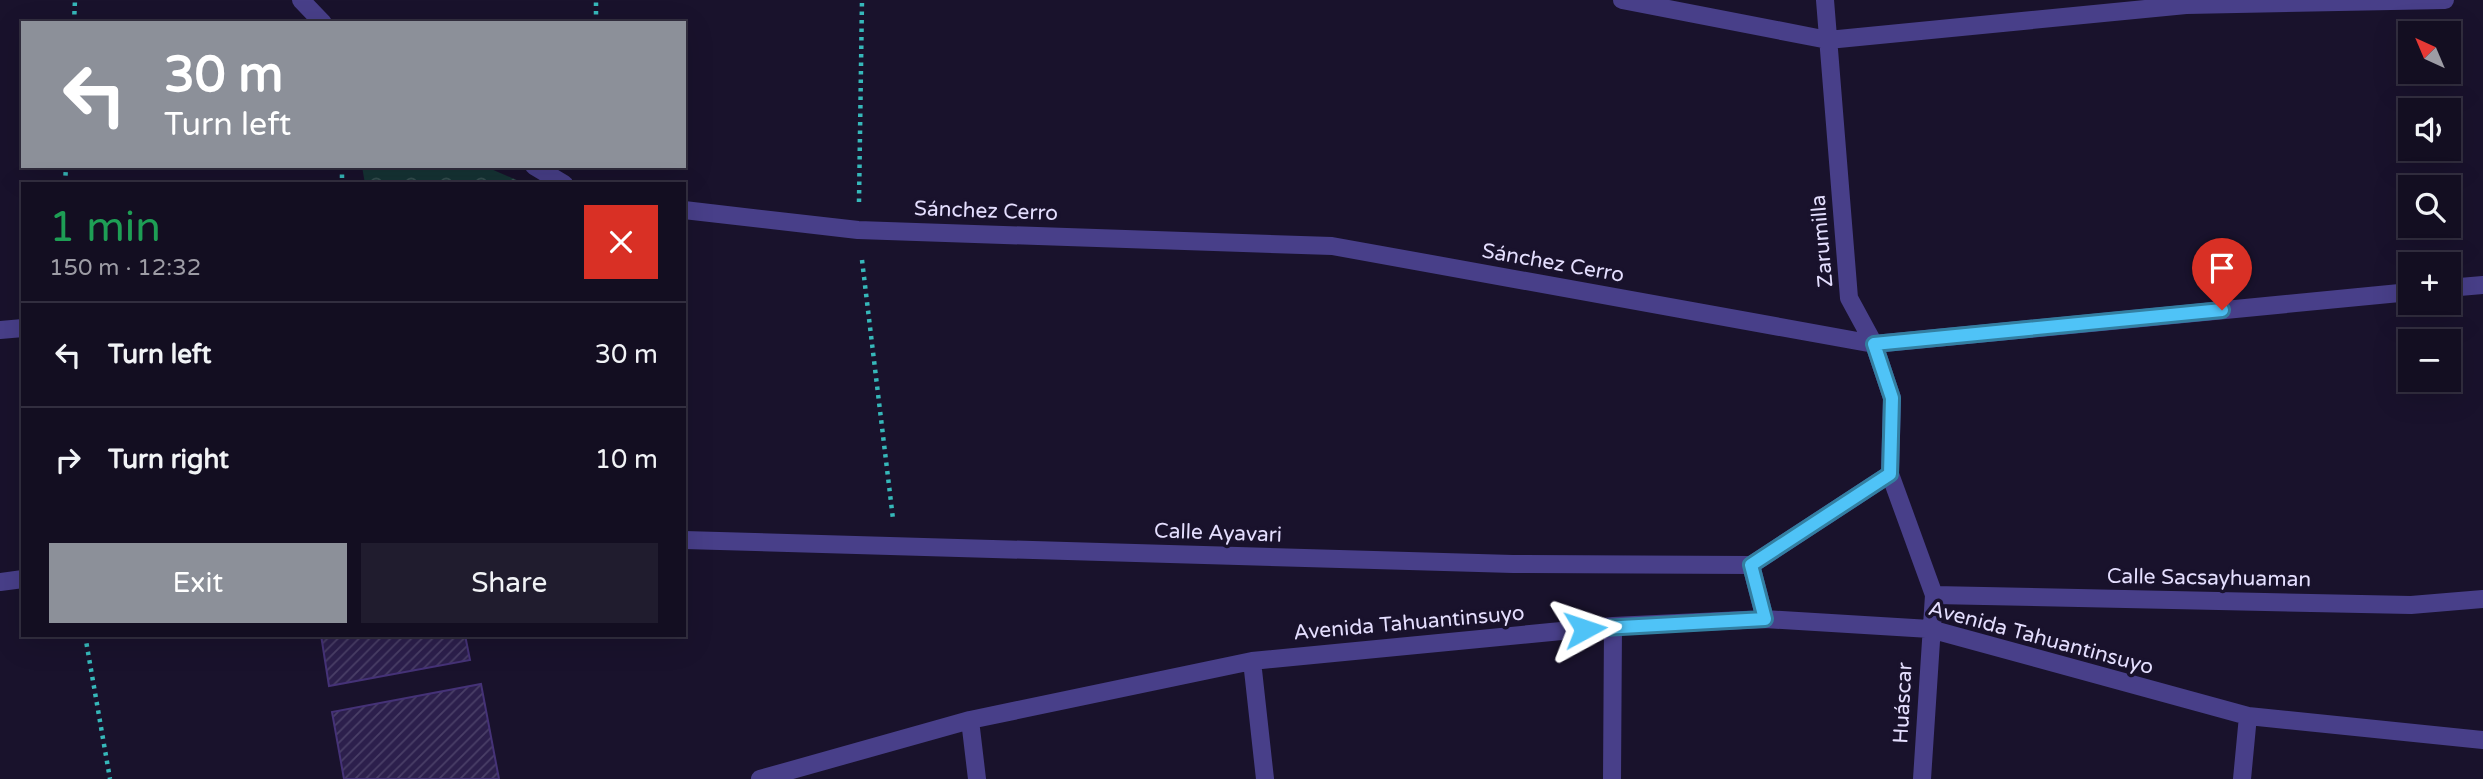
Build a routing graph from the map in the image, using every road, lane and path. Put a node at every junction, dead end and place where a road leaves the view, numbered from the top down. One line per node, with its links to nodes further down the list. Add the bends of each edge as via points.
1 (75, 0): 9 (path)
2 (301, 0): 10 (street)
3 (596, 0): 11 (path)
4 (862, 0): 16 (path)
5 (1622, 0): 12 (street)
6 (1825, 0): 12 (street, Zarumilla)
7 (2445, 0): 8 (street)
8 (2186, 2): 12 (street)
9 (74, 21)
10 (321, 21)
11 (596, 21)
12 (1828, 40): 22 (street, Zarumilla, via 1849,298)
13 (537, 168): 14 (street)
14 (561, 182)
15 (686, 210): 16 (street, Sánchez Cerro)
16 (858, 230): 22 (street, Sánchez Cerro, via 1332,246); 25 (path)
17 (2483, 285): 18 (street)
18 (2461, 287)
19 (2398, 293): 22 (street, Sánchez Cerro)
20 (21, 328): 21 (street)
21 (0, 330)
22 (1874, 344): 23 (street, Zarumilla, via 1892,398)
23 (1890, 474): 26 (street); 29 (street, Zarumilla)
24 (686, 540): 25 (street, Calle Ayavari)
25 (896, 546): 26 (street, Calle Ayavari, via 1513,564)
26 (1751, 565): 31 (street)
27 (21, 579): 28 (street)
28 (0, 582)
29 (1934, 595): 30 (street, Calle Sacsayhuaman, via 2411,605); 33 (street, Zarumilla)
30 (2483, 599)
31 (1765, 619): 32 (street, Avenida Tahuantinsuyo); 33 (street, Avenida Tahuantinsuyo)
32 (1613, 626): 35 (street, Avenida Tahuantinsuyo); 43 (street)
33 (1930, 629): 36 (street, Avenida Tahuantinsuyo); 44 (street, Huáscar)
34 (85, 637): 39 (path)
35 (1252, 661): 37 (street, Avenida Tahuantinsuyo); 42 (street)
36 (2248, 716): 38 (street, Avenida Tahuantinsuyo); 45 (street)
37 (970, 720): 40 (street, Avenida Tahuantinsuyo); 41 (street)
38 (2483, 740)
39 (110, 779)
40 (760, 779)
41 (976, 779)
42 (1265, 779)
43 (1612, 779)
44 (1922, 779)
45 (2242, 779)

